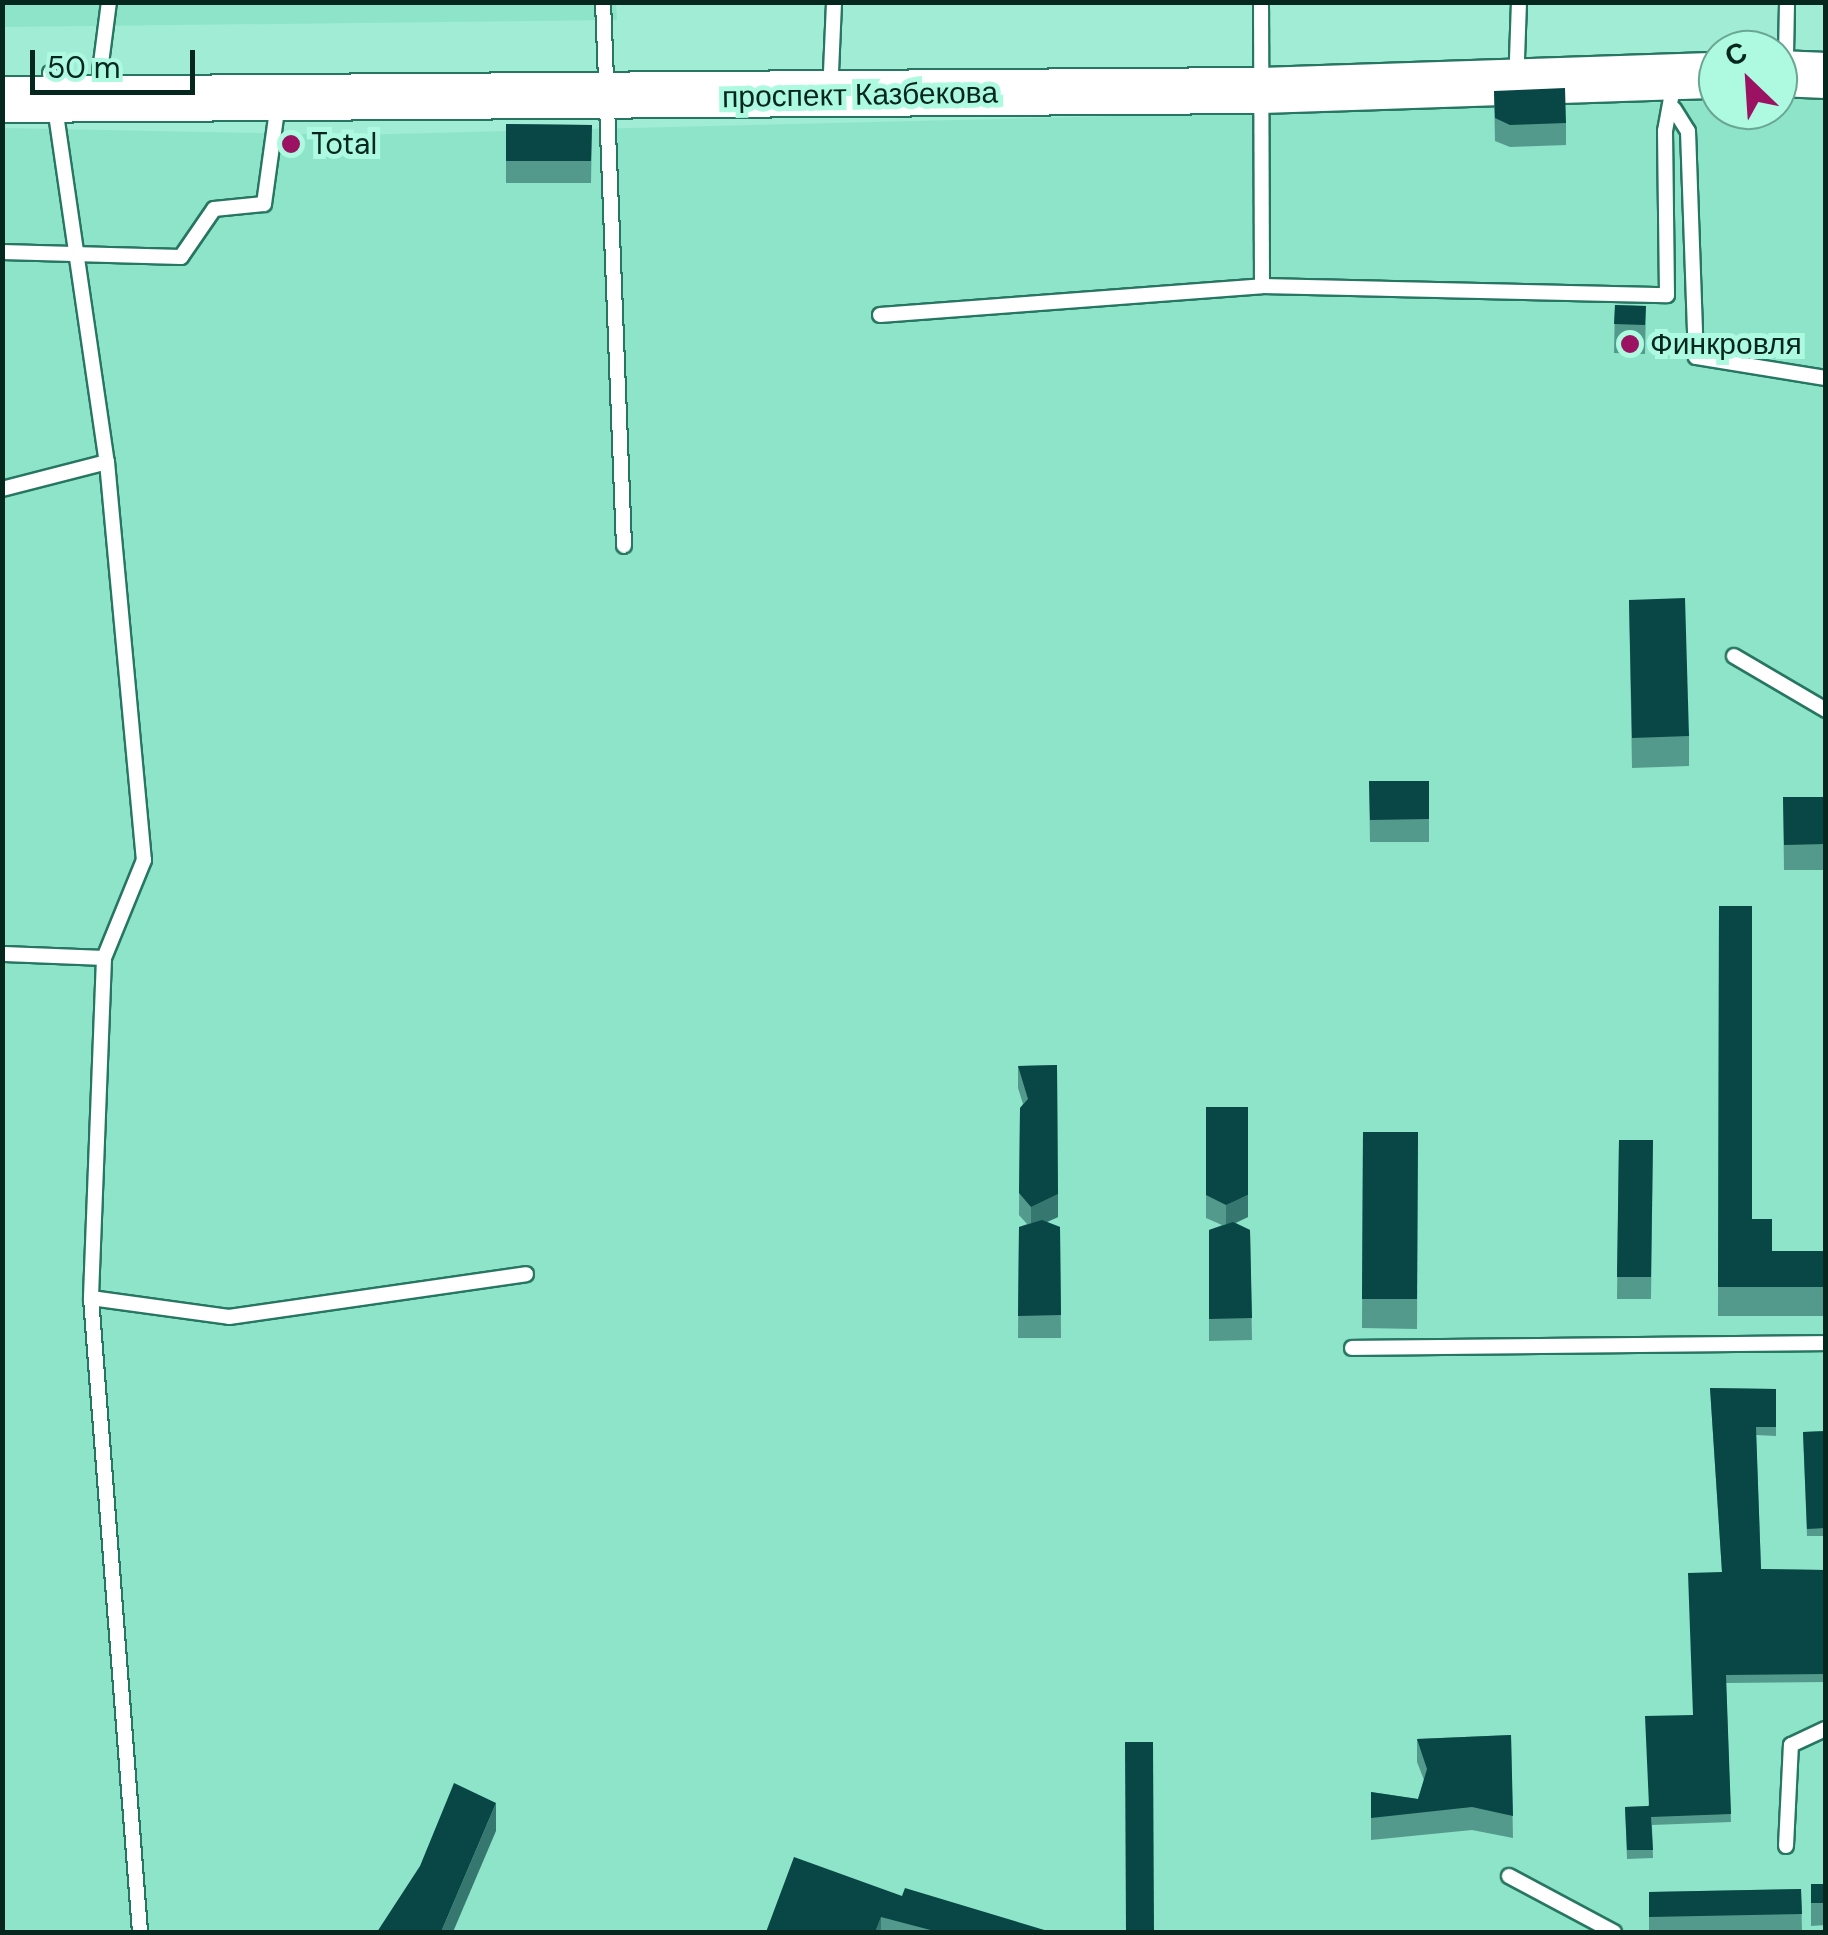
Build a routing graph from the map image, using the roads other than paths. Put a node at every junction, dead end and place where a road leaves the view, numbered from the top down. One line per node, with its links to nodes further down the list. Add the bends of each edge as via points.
1 (109, 2): 10 (lane)
2 (603, 2): 14 (lane)
3 (834, 2): 12 (lane)
4 (1261, 2): 13 (lane)
5 (1519, 2): 8 (lane)
6 (1787, 2): 9 (lane)
7 (1698, 56): 8 (highway, проспект Казбекова)
8 (1517, 59): 13 (highway, проспект Казбекова)
9 (1803, 61)
10 (100, 71): 14 (highway, проспект Казбекова); 16 (highway, проспект Казбекова)
11 (2, 72): 16 (highway, проспект Казбекова)
12 (831, 72): 13 (highway, проспект Казбекова); 14 (highway, проспект Казбекова)
13 (1261, 78): 14 (highway, проспект Казбекова); 15 (highway, проспект Казбекова); 21 (lane)
14 (603, 87): 18 (highway, проспект Казбекова); 26 (lane)
15 (1689, 87): 21 (lane, via 1665,131 1667,295); 23 (lane, via 1696,357)
16 (54, 88): 17 (highway, проспект Казбекова); 18 (highway, проспект Казбекова); 20 (lane)
17 (2, 99)
18 (278, 100): 20 (lane, via 264,204 214,209 181,257)
19 (2, 252): 20 (lane)
20 (78, 254): 24 (lane)
21 (1262, 286): 22 (lane)
22 (880, 315)
23 (1826, 378)
24 (106, 462): 25 (lane); 30 (lane, via 144,860)
25 (2, 488)
26 (624, 546)
27 (1734, 656): 28 (lane)
28 (1826, 710)
29 (2, 954): 30 (lane)
30 (104, 958): 32 (lane)
31 (526, 1274): 32 (lane, via 229,1317)
32 (90, 1298): 38 (lane)
33 (1826, 1343): 34 (lane)
34 (1352, 1348)
35 (1826, 1730): 36 (lane, via 1791,1745)
36 (1786, 1846)
37 (1509, 1876): 39 (lane)
38 (140, 1932)
39 (1614, 1932)

